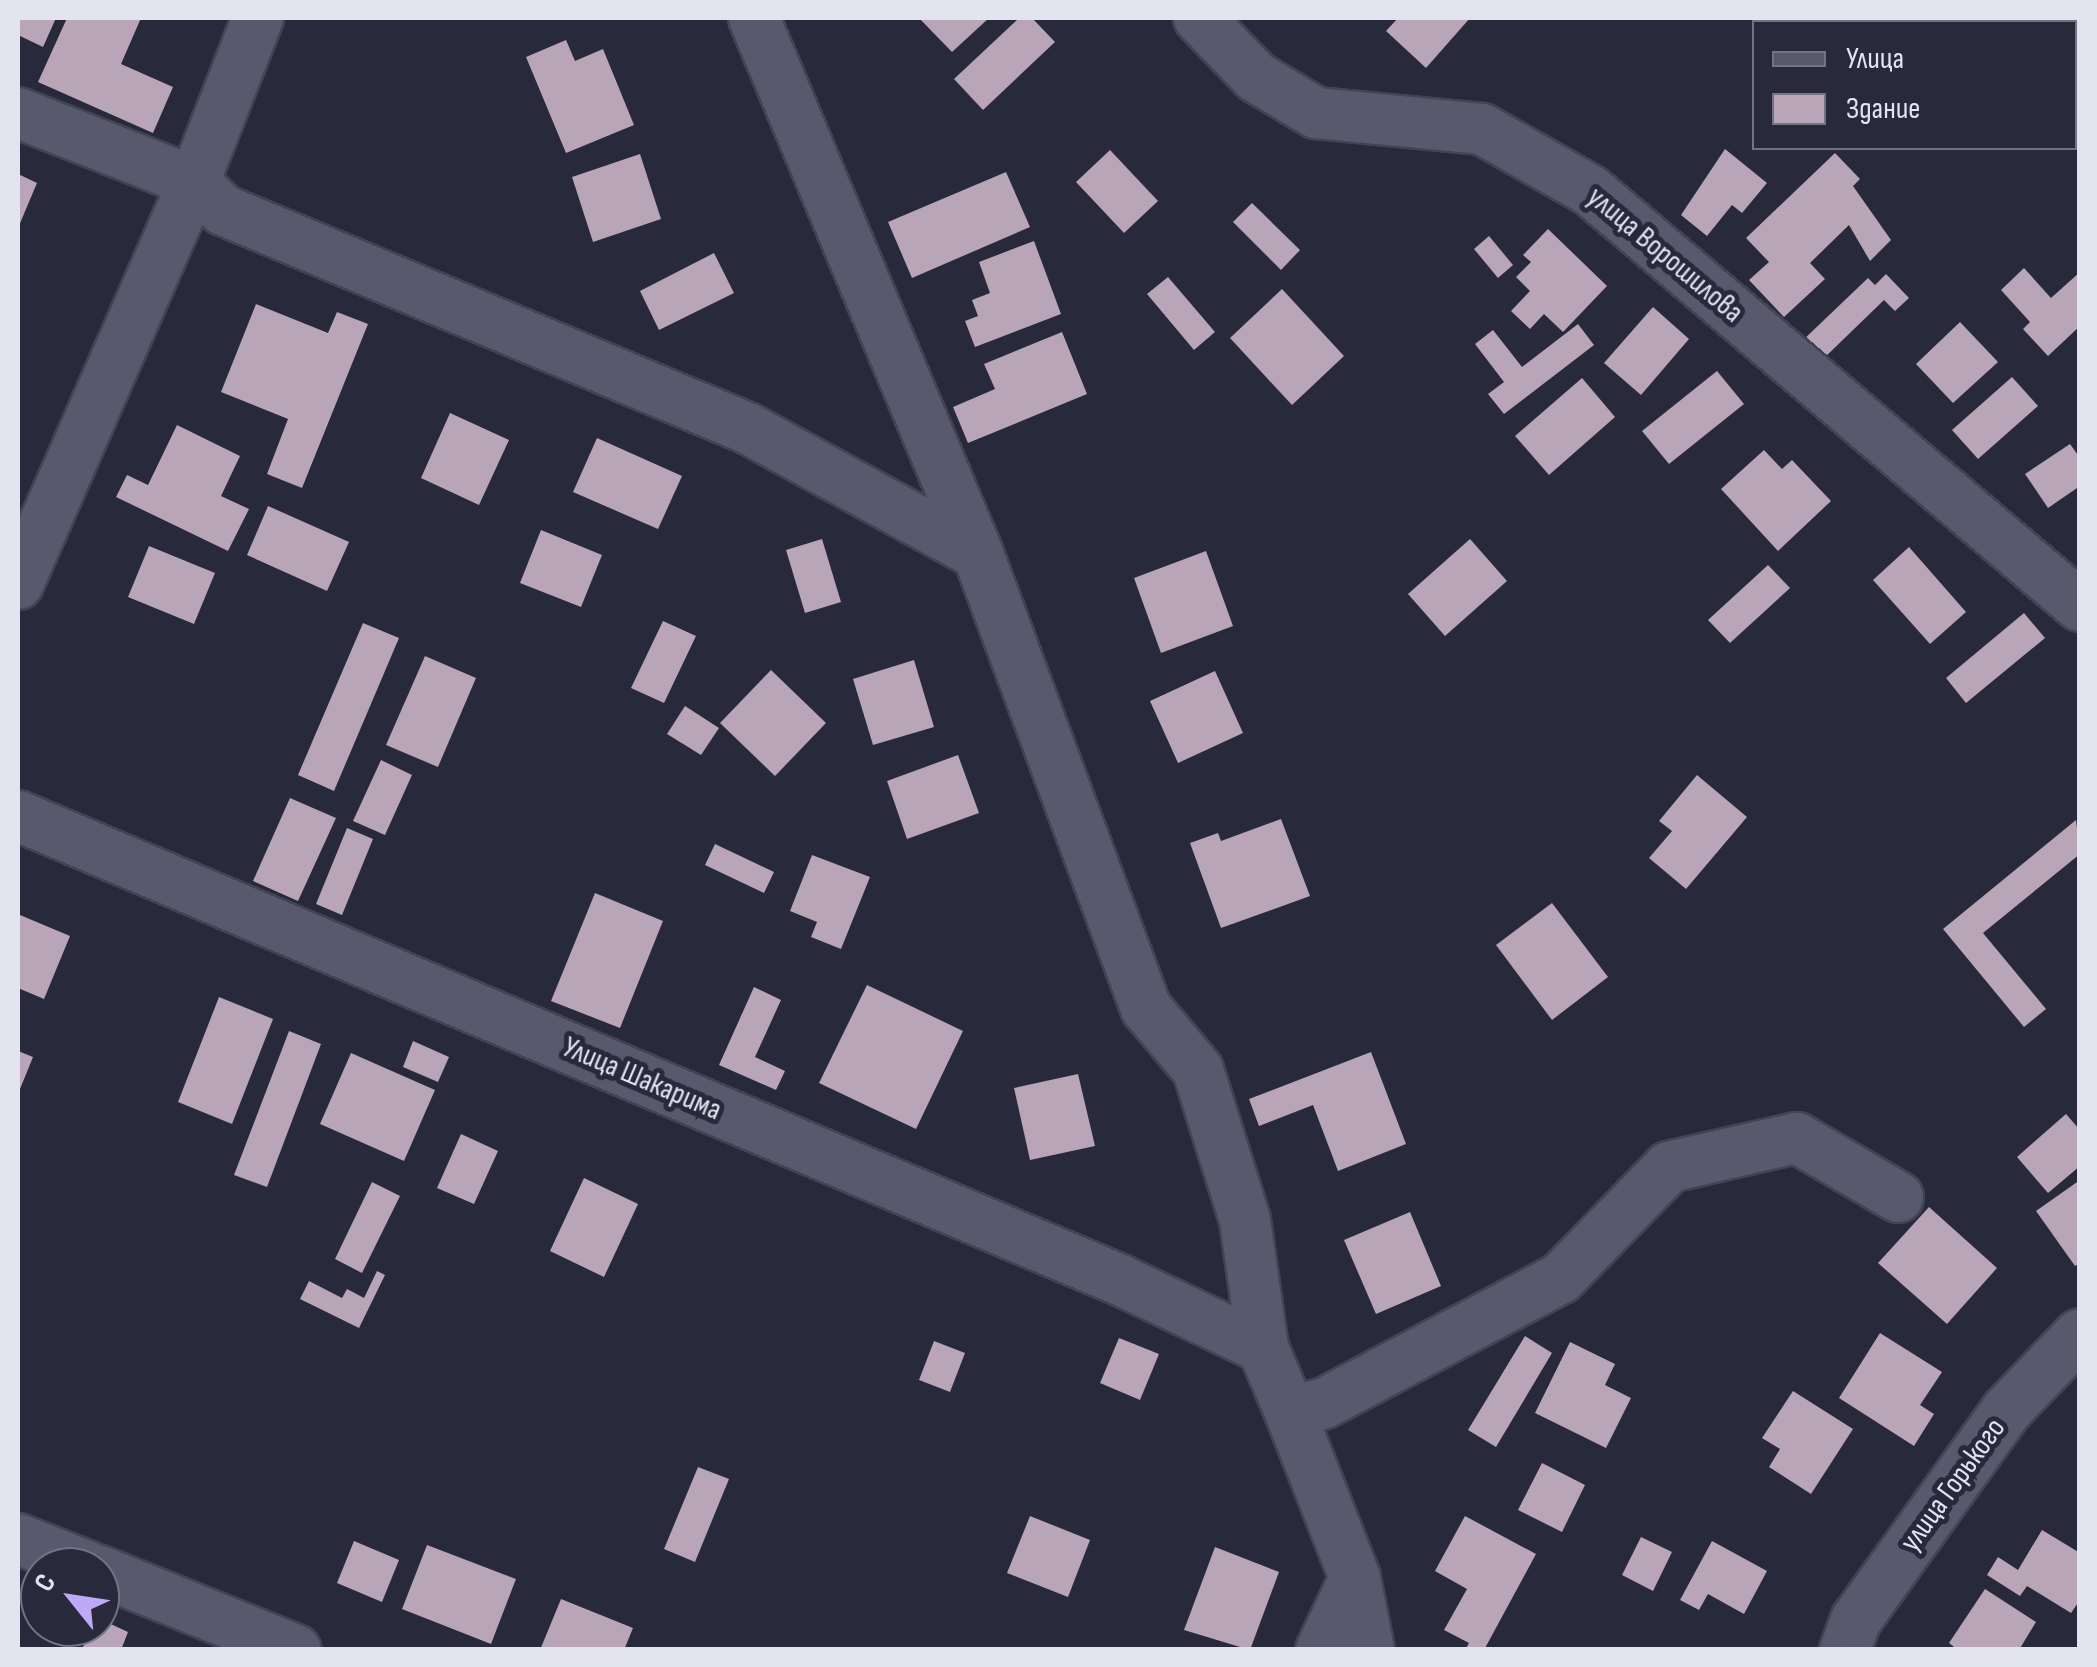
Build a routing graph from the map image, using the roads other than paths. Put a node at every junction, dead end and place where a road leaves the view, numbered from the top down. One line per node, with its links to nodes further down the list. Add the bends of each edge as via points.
1 (258, 18): 5 (street)
2 (754, 18): 6 (street)
3 (1199, 18): 8 (street, улица Ворошилова, via 1256,78 1316,113 1482,129 1591,191)
4 (18, 113): 5 (street)
5 (194, 182): 6 (street, via 223,210 747,428); 7 (street)
6 (978, 554): 12 (street, via 1146,1008 1198,1070 1245,1220)
7 (18, 584)
8 (2080, 606)
9 (18, 816): 12 (street, Улица Шакарима, via 1120,1280)
10 (1898, 1196): 13 (street, via 1798,1138 1669,1167 1561,1278 1323,1404)
11 (2080, 1334): 19 (street, улица Горького, via 2007,1410 1856,1620)
12 (1263, 1348): 13 (street)
13 (1290, 1412): 14 (street)
14 (1355, 1578): 17 (street); 18 (street)
15 (120, 1580): 16 (street)
16 (296, 1650)
17 (1321, 1650)
18 (1369, 1650)
19 (1844, 1650)

